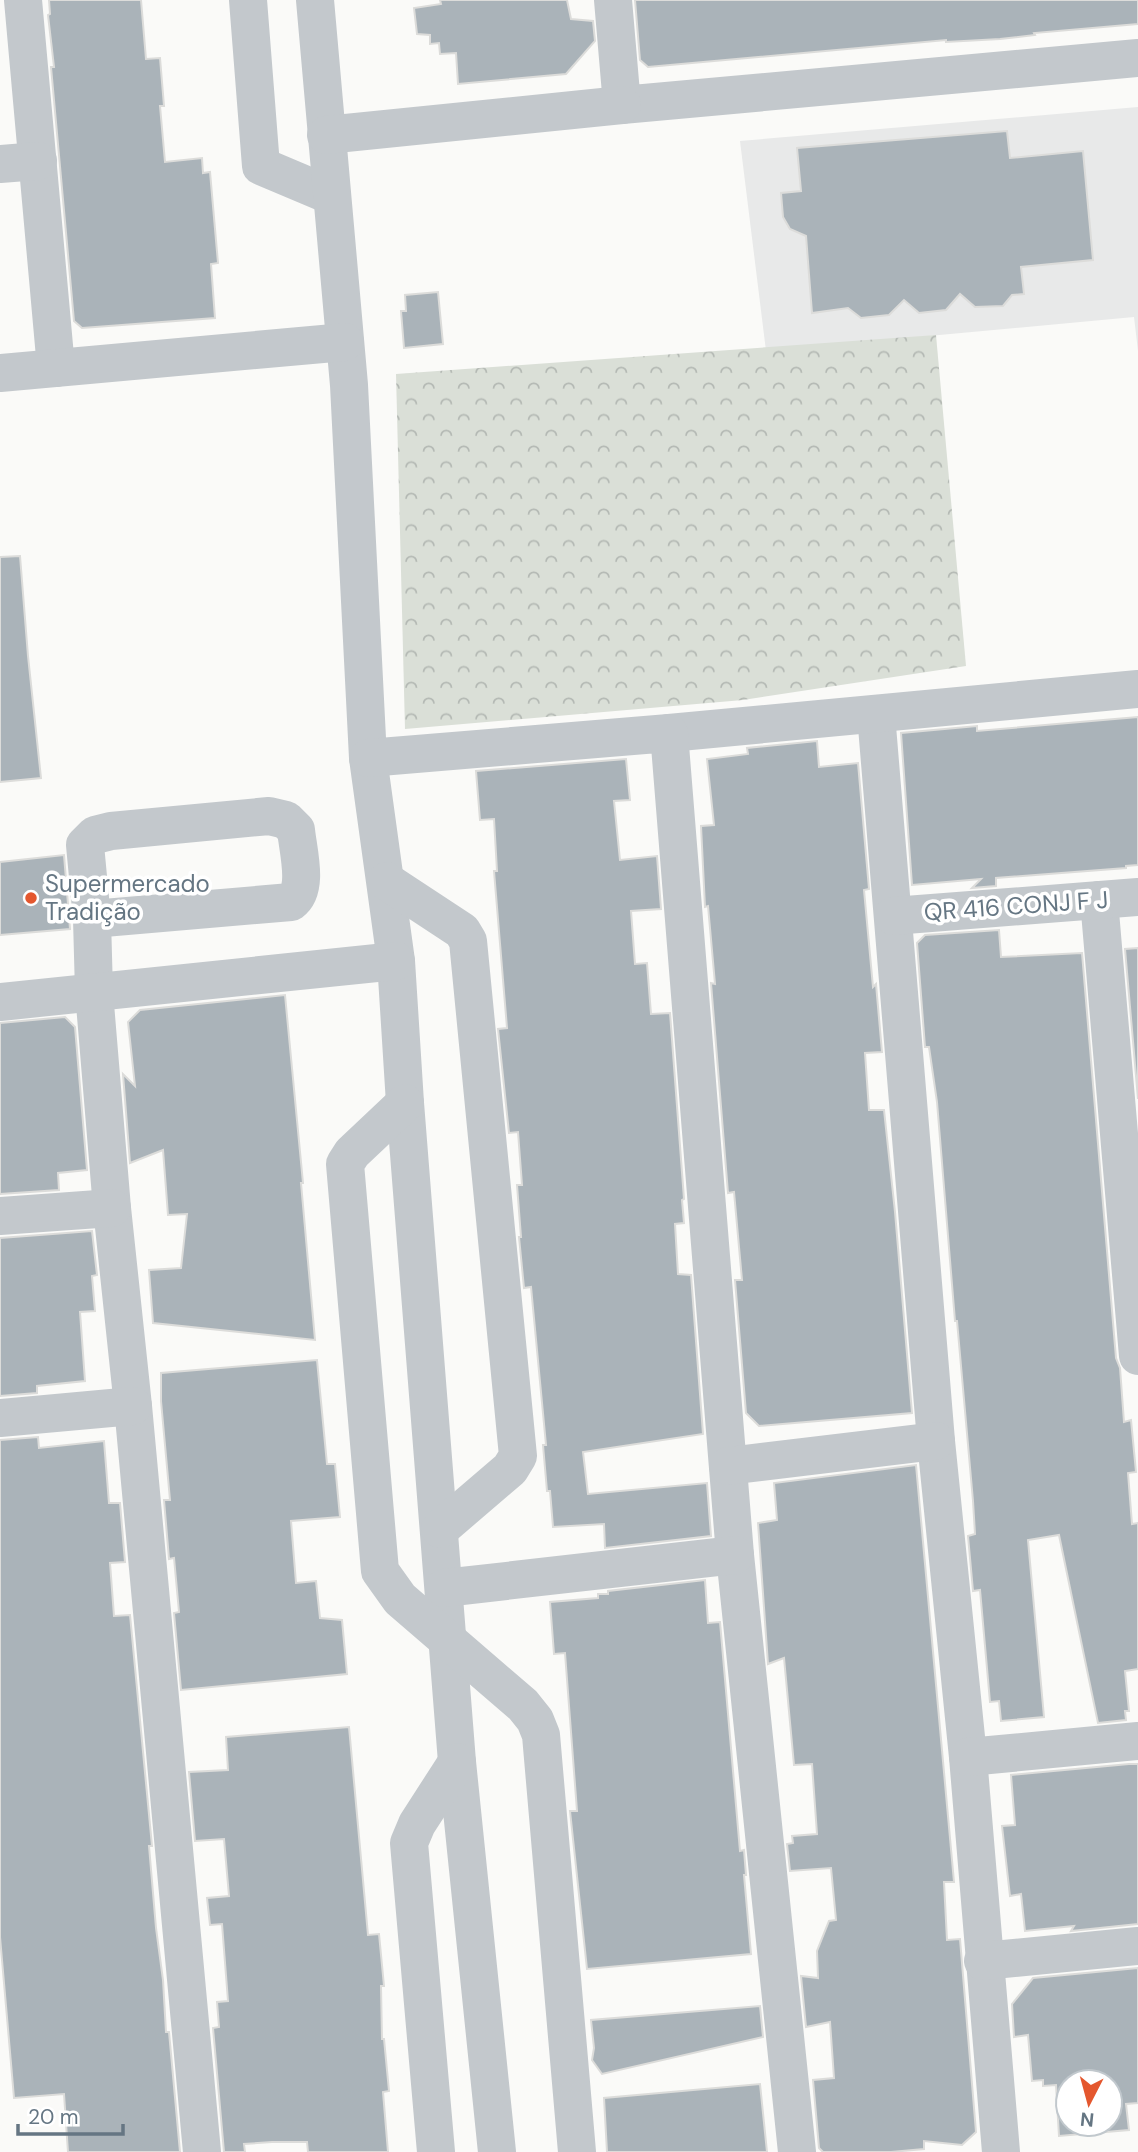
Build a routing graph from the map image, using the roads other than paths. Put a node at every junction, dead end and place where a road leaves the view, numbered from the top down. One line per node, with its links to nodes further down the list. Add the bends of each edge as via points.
1 (23, 0): 8 (street)
2 (248, 0): 10 (street, via 261,166)
3 (315, 0): 7 (street)
4 (613, 0): 6 (street)
5 (1138, 58): 6 (street)
6 (622, 105): 7 (street)
7 (327, 135): 10 (street)
8 (37, 160): 9 (street); 12 (street)
9 (0, 163)
10 (332, 196): 11 (street)
11 (345, 342): 12 (street); 17 (street)
12 (56, 368): 13 (street)
13 (0, 373)
14 (1138, 689): 15 (street)
15 (876, 714): 16 (street); 21 (street)
16 (669, 733): 17 (street); 33 (street)
17 (368, 758): 18 (street)
18 (386, 881): 23 (street); 34 (street, via 462,932 468,941 517,1456 510,1469)
19 (1138, 897): 20 (street, QR 416 CONJ F J)
20 (1099, 900): 21 (street, QR 416 CONJ F J); 29 (street)
21 (893, 916): 32 (street)
22 (92, 919): 22 (street, via 291,902 302,886 296,830 286,820 268,816 95,835 85,845); 24 (street)
23 (396, 961): 24 (street); 26 (street)
24 (94, 992): 25 (street); 27 (street)
25 (0, 1002)
26 (405, 1103): 34 (street); 37 (street, via 352,1153 345,1164 346,1178 380,1571 400,1599)
27 (112, 1208): 28 (street); 30 (street)
28 (0, 1216)
29 (1138, 1356)
30 (133, 1406): 31 (street); 43 (street)
31 (0, 1418)
32 (936, 1441): 33 (street); 39 (street)
33 (728, 1466): 35 (street)
34 (440, 1529): 36 (street)
35 (735, 1555): 36 (street); 47 (street)
36 (444, 1588): 37 (street)
37 (447, 1639): 40 (street); 46 (street, via 523,1705 541,1735)
38 (1138, 1741): 39 (street)
39 (968, 1757): 42 (street)
40 (457, 1762): 44 (street, via 409,1843); 45 (street)
41 (1138, 1947): 42 (street)
42 (984, 1961): 48 (street)
43 (202, 2152)
44 (436, 2152)
45 (497, 2152)
46 (578, 2152)
47 (797, 2152)
48 (1001, 2152)

